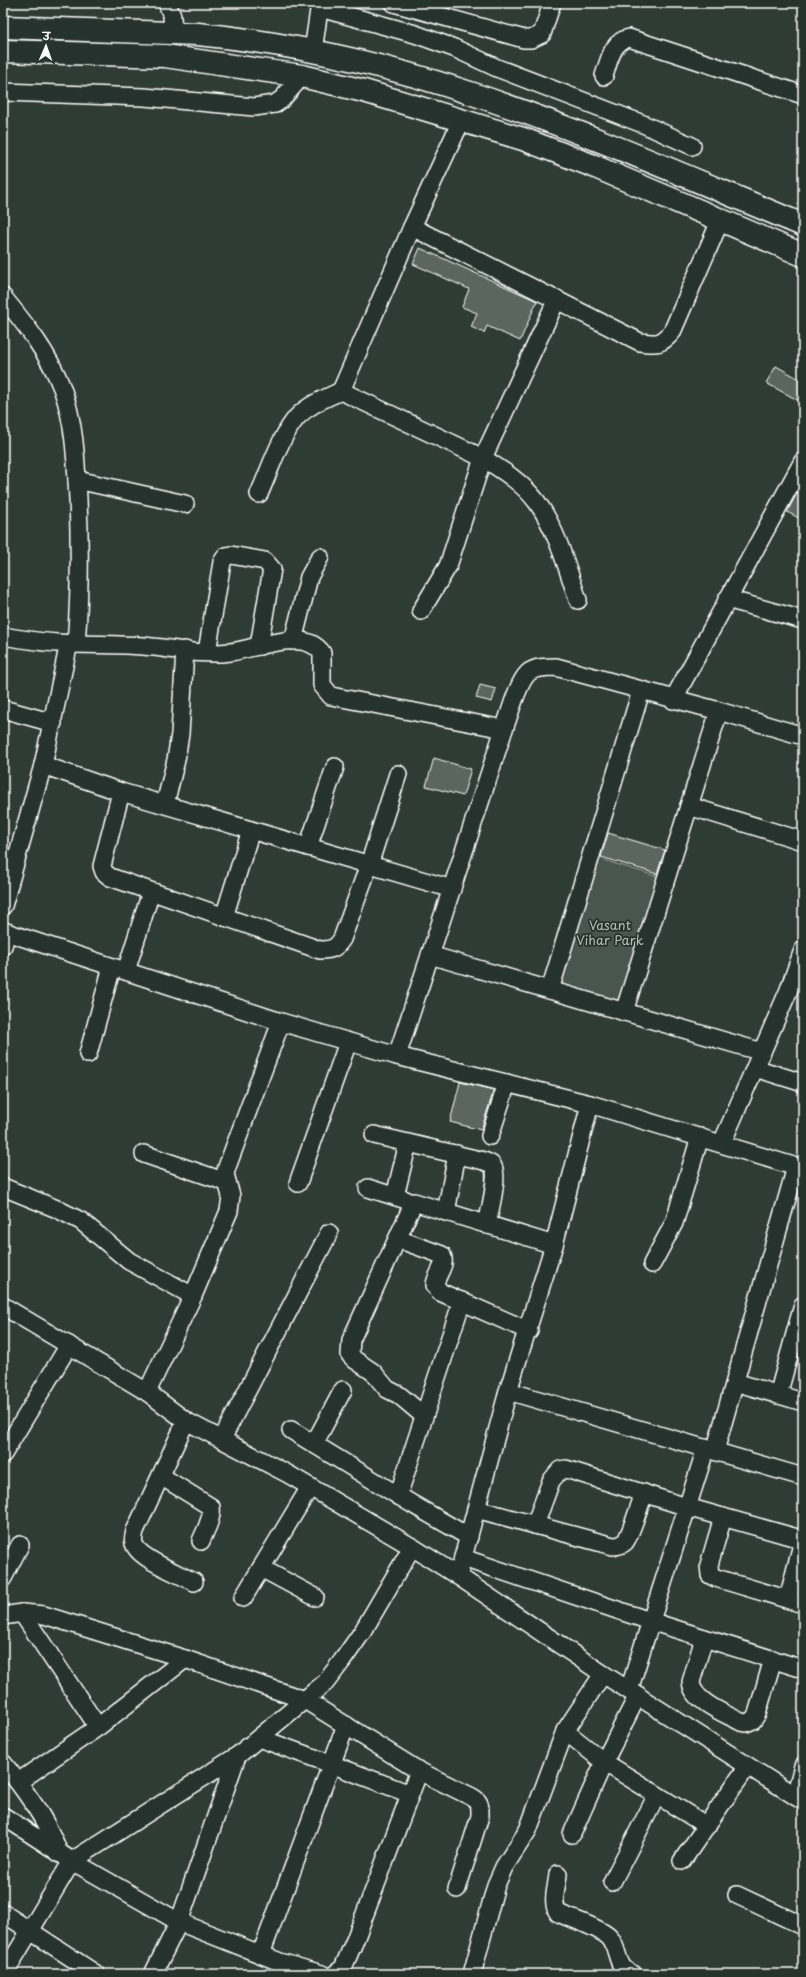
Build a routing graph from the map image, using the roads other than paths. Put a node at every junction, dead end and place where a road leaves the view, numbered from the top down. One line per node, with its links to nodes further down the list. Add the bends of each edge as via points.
1 (394, 3): 2 (street, via 524,39 532,39 542,34)
2 (552, 3)
3 (319, 8): 6 (street); 13 (street, via 415,34 454,48 497,68 643,124)
4 (171, 17): 5 (highway); 6 (highway, via 230,37)
5 (3, 27)
6 (314, 45): 15 (highway, via 473,94 544,119)
7 (3, 50): 8 (highway, via 165,56)
8 (302, 76): 10 (street, via 275,104 254,107 144,98); 12 (highway)
9 (604, 76): 11 (street, via 614,48 622,39 629,38)
10 (3, 92)
11 (803, 95)
12 (462, 119): 14 (highway, via 584,163); 16 (street)
13 (692, 146)
14 (720, 221): 17 (highway); 19 (street, via 672,332 663,342 640,342)
15 (803, 225)
16 (412, 227): 19 (street); 20 (street)
17 (803, 255)
18 (3, 297): 23 (street, via 48,358 62,389 71,421)
19 (557, 299): 21 (street)
20 (341, 391): 21 (street); 24 (street, via 316,402 288,429)
21 (483, 458): 28 (street, via 515,479 537,501 566,565); 29 (street, via 448,566)
22 (803, 460): 27 (street)
23 (77, 480): 25 (street); 33 (street, via 79,584)
24 (258, 494)
25 (184, 504)
26 (320, 557): 32 (street, via 309,577)
27 (727, 599): 30 (street); 38 (street)
28 (578, 600)
29 (421, 612)
30 (803, 620)
31 (3, 636): 33 (street)
32 (293, 641): 34 (street); 42 (street, via 313,644 319,648 322,653 322,685 331,696)
33 (73, 644): 35 (street); 41 (street)
34 (259, 646): 36 (street, via 229,652); 36 (street, via 272,569 265,561 231,555 226,556 222,562)
35 (185, 650): 36 (street); 48 (street, via 180,734)
36 (207, 652)
37 (641, 691): 38 (street); 42 (street, via 556,667 541,667 528,673 520,686); 62 (street)
38 (673, 700): 40 (street)
39 (3, 709): 41 (street)
40 (720, 711): 43 (street); 49 (street)
41 (53, 723): 44 (street)
42 (504, 729): 54 (street)
43 (803, 736)
44 (42, 765): 47 (street); 56 (street)
45 (335, 767): 52 (street)
46 (398, 774): 53 (street)
47 (121, 792): 48 (street); 55 (street, via 102,866 110,877)
48 (165, 804): 50 (street)
49 (689, 806): 51 (street); 63 (street)
50 (251, 830): 52 (street); 57 (street)
51 (803, 841)
52 (308, 847): 53 (street)
53 (369, 865): 54 (street); 57 (street, via 342,939 336,948 320,950)
54 (452, 889): 60 (street)
55 (151, 892): 57 (street); 61 (street)
56 (3, 906)
57 (224, 917)
58 (4, 936): 61 (street)
59 (803, 950): 66 (street)
60 (430, 955): 62 (street); 68 (street)
61 (119, 969): 64 (street); 67 (street)
62 (550, 990): 63 (street)
63 (624, 1012): 66 (street)
64 (280, 1022): 65 (street); 81 (street, via 227,1167)
65 (348, 1042): 68 (street); 82 (street)
66 (762, 1052): 69 (street)
67 (88, 1054)
68 (397, 1056): 70 (street)
69 (755, 1068): 71 (street); 77 (street)
70 (507, 1083): 72 (street); 74 (street)
71 (803, 1083)
72 (590, 1104): 75 (street); 91 (street)
73 (374, 1135): 76 (street)
74 (490, 1136)
75 (700, 1137): 77 (street); 92 (street, via 674,1223)
76 (408, 1143): 79 (street); 85 (street)
77 (722, 1143): 80 (street)
78 (144, 1154): 81 (street)
79 (457, 1154): 87 (street); 88 (street, via 484,1161 495,1170)
80 (800, 1168): 100 (street)
81 (226, 1182): 93 (street, via 231,1196 229,1211)
82 (298, 1183)
83 (3, 1187): 93 (street, via 81,1221 129,1261)
84 (368, 1188): 85 (street)
85 (395, 1196): 86 (street)
86 (414, 1202): 87 (street); 90 (street)
87 (446, 1212): 88 (street)
88 (487, 1225): 91 (street)
89 (329, 1233): 109 (street)
90 (398, 1239): 94 (street, via 442,1256 443,1265 436,1280 436,1288); 106 (street, via 351,1340 350,1355 373,1372 387,1389 399,1395)
91 (554, 1245): 97 (street)
92 (652, 1264)
93 (193, 1296): 103 (street)
94 (462, 1301): 97 (street); 106 (street)
95 (803, 1305): 98 (street)
96 (3, 1306): 99 (street)
97 (529, 1331): 102 (street)
98 (799, 1337): 104 (street)
99 (69, 1345): 103 (street); 112 (street)
100 (735, 1382): 104 (street); 111 (street)
101 (343, 1390): 110 (street)
102 (508, 1391): 111 (street); 119 (street)
103 (147, 1392): 107 (street)
104 (778, 1395): 105 (street)
105 (803, 1402)
106 (424, 1416): 117 (street)
107 (186, 1421): 109 (street); 113 (street)
108 (291, 1430): 110 (street)
109 (222, 1439): 115 (street)
110 (314, 1444): 117 (street)
111 (711, 1450): 114 (street); 118 (street)
112 (3, 1454)
113 (161, 1476): 123 (street, via 211,1507 212,1512); 130 (street, via 133,1540 143,1555)
114 (803, 1477)
115 (310, 1487): 125 (street); 127 (street)
116 (644, 1494): 118 (street); 121 (street, via 625,1542 619,1546); 121 (street, via 566,1469 560,1470 552,1481)
117 (398, 1496): 122 (street)
118 (687, 1507): 120 (street); 136 (street)
119 (476, 1509): 121 (street); 122 (street)
120 (723, 1517): 133 (street, via 797,1538 801,1548); 133 (street, via 709,1565 710,1575)
121 (535, 1525)
122 (469, 1536): 126 (street)
123 (201, 1541)
124 (20, 1545): 129 (street)
125 (412, 1547): 128 (street); 143 (street, via 342,1662 326,1682)
126 (463, 1558): 128 (street); 136 (street)
127 (261, 1568): 131 (street); 132 (street)
128 (458, 1576): 141 (street)
129 (3, 1578)
130 (194, 1582)
131 (315, 1597)
132 (243, 1598)
133 (795, 1601)
134 (22, 1613): 135 (street); 138 (street, via 44,1615); 145 (street)
135 (3, 1616)
136 (650, 1621): 137 (street); 142 (street)
137 (704, 1638): 139 (street); 139 (street, via 691,1689 696,1696 741,1722 753,1720 758,1714)
138 (185, 1659): 143 (street); 145 (street)
139 (773, 1659): 140 (street)
140 (803, 1669)
141 (604, 1674): 142 (street); 146 (street)
142 (634, 1692): 149 (street); 153 (street)
143 (305, 1700): 144 (street); 147 (street)
144 (346, 1724): 151 (street); 154 (street)
145 (98, 1727): 155 (street)
146 (565, 1731): 149 (street); 180 (street, via 528,1830 504,1867 496,1885)
147 (259, 1738): 148 (street); 151 (street)
148 (237, 1756): 162 (street); 169 (street)
149 (604, 1762): 157 (street); 161 (street)
150 (3, 1764): 155 (street)
151 (332, 1764): 156 (street); 172 (street)
152 (803, 1766): 158 (street)
153 (747, 1767): 158 (street); 160 (street)
154 (418, 1771): 156 (street); 166 (street, via 478,1800 480,1805 480,1816)
155 (18, 1782): 162 (street, via 41,1814)
156 (410, 1794): 179 (street, via 356,1940 343,1968)
157 (657, 1795): 160 (street); 165 (street)
158 (799, 1799)
159 (3, 1816): 162 (street)
160 (707, 1826): 163 (street)
161 (572, 1834)
162 (66, 1857): 169 (street); 171 (street)
163 (682, 1861)
164 (558, 1874): 173 (street, via 554,1900 558,1913 608,1937 614,1945)
165 (612, 1882)
166 (458, 1889)
167 (737, 1895): 170 (street)
168 (3, 1913): 171 (street)
169 (178, 1922): 172 (street); 177 (street)
170 (803, 1926)
171 (29, 1930): 175 (street); 176 (street)
172 (261, 1954): 174 (street)
173 (616, 1956): 181 (street); 182 (street, via 621,1966)
174 (276, 1968): 178 (street)
175 (4, 1974)
176 (96, 1974)
177 (153, 1974)
178 (322, 1974)
179 (337, 1974)
180 (472, 1974)
181 (609, 1974)
182 (633, 1974)

